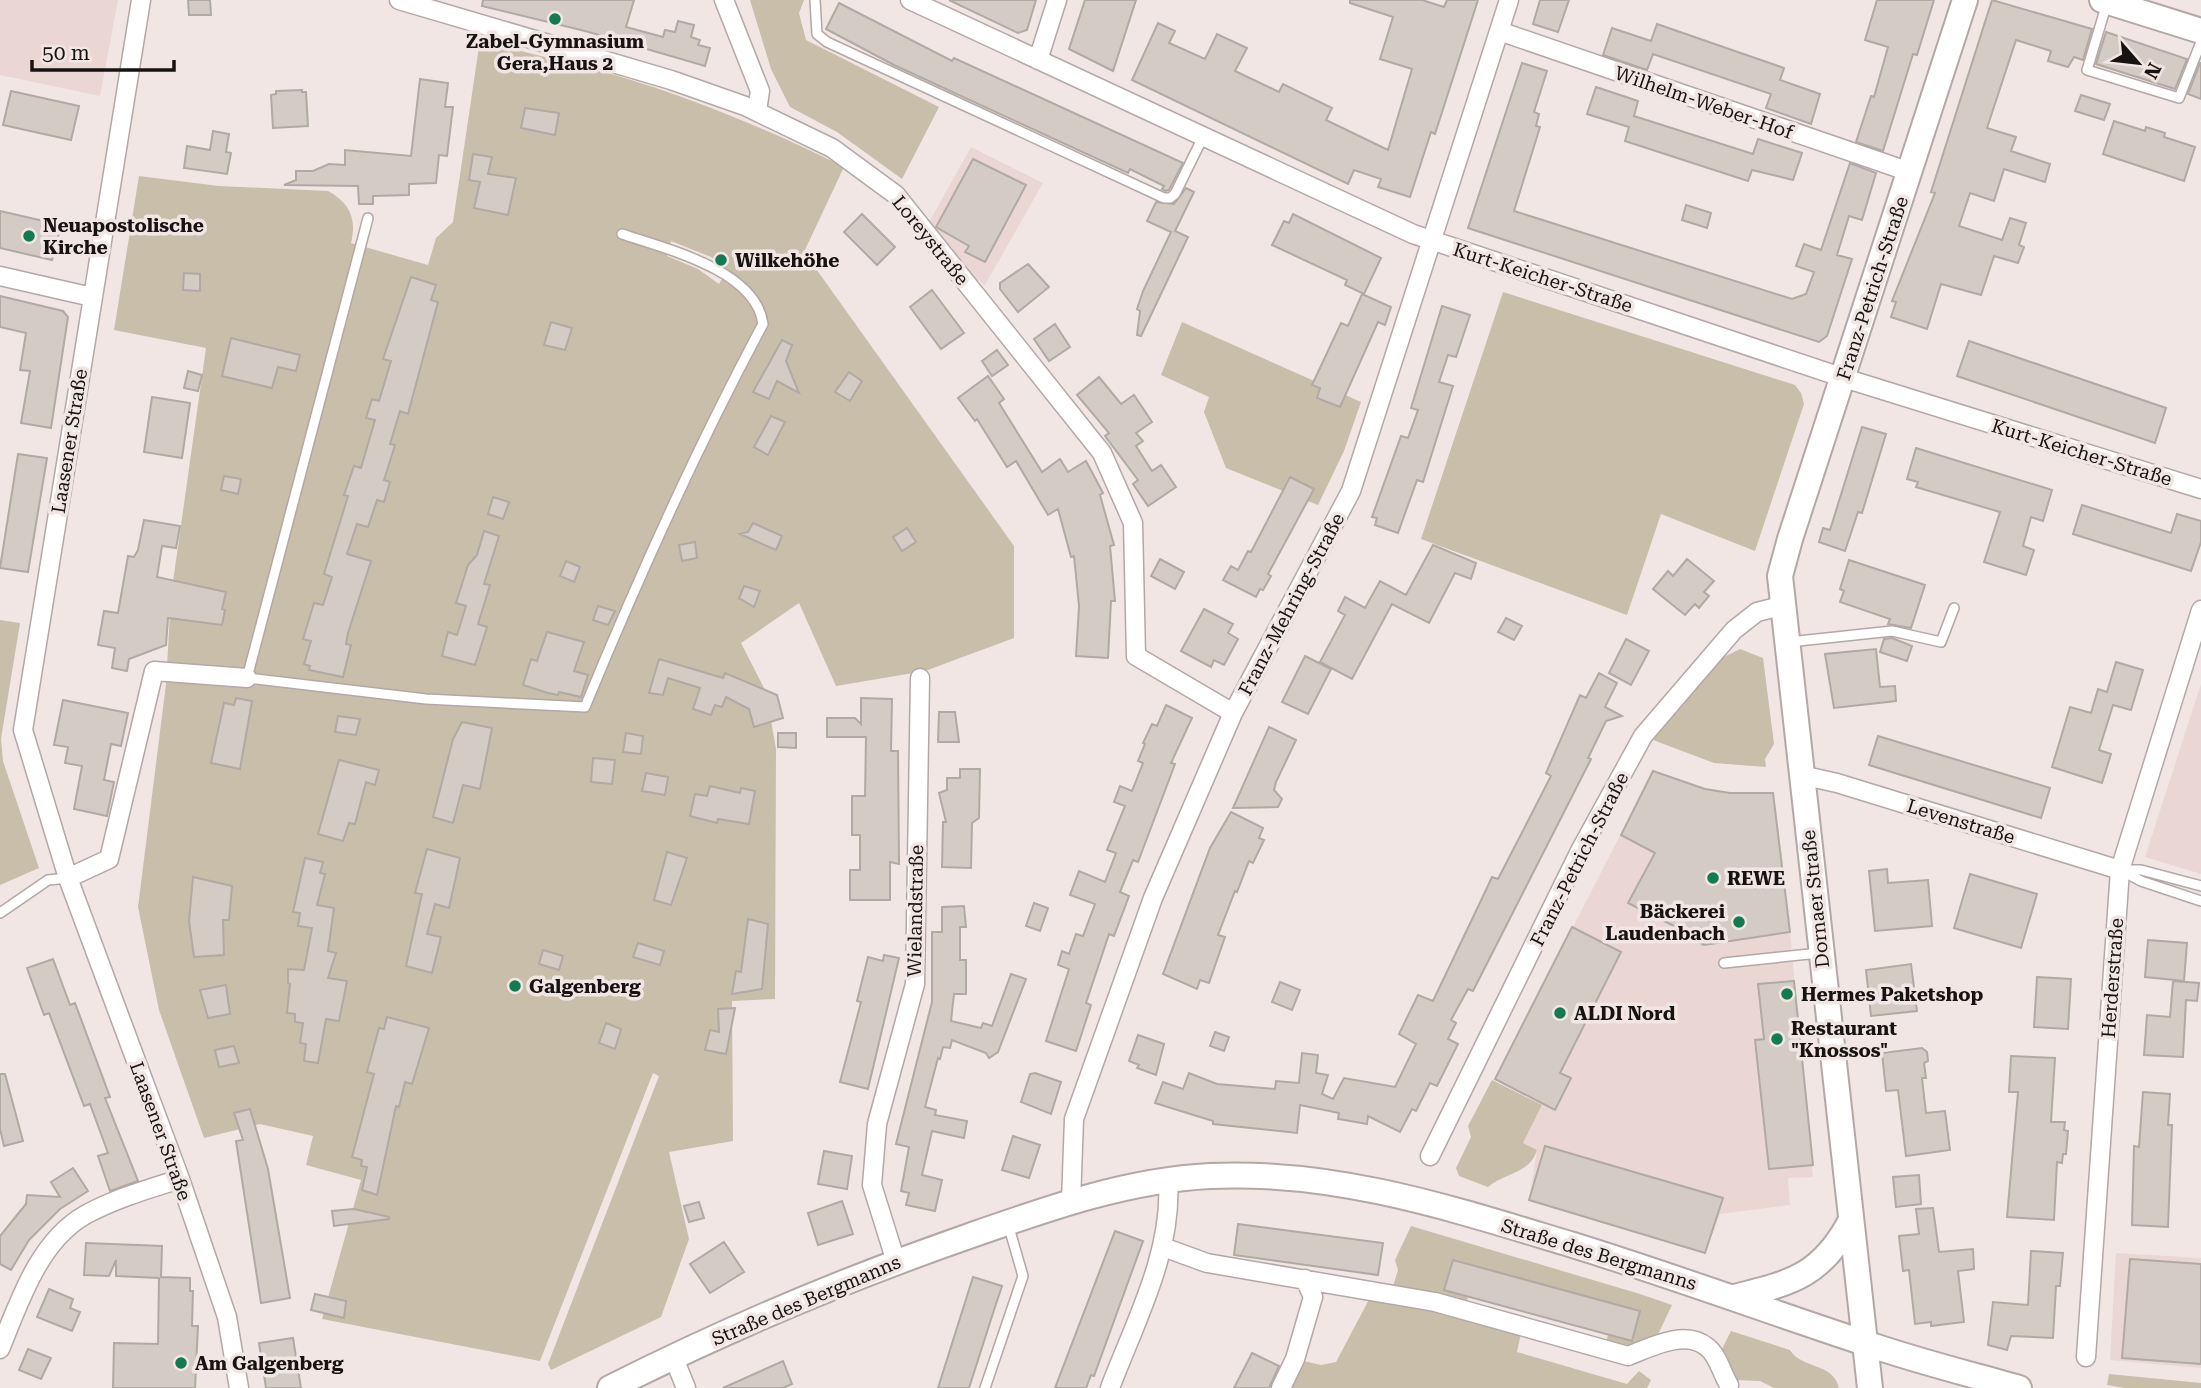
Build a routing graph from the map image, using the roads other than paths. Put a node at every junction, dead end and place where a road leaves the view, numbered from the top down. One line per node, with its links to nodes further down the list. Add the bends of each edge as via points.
1 (141, 0): 21 (street, Laasener Straße)
2 (398, 0): 14 (street, Loreystraße, via 671,80)
3 (724, 0): 14 (street, via 760,91)
4 (815, 0): 15 (lane, via 817,34 827,42 1164,198 1175,194)
5 (910, 0): 13 (street, Kurt-Keicher-Straße)
6 (1056, 0): 13 (street)
7 (1509, 0): 10 (street, Franz-Mehring-Straße)
8 (1965, 0): 16 (street, Franz-Petrich-Straße)
9 (2105, 1): 11 (street); 12 (lane, via 2087,70 2179,98)
10 (1499, 31): 16 (street, Wilhelm-Weber-Hof); 19 (street, Franz-Mehring-Straße)
11 (2201, 32)
12 (2201, 42)
13 (1038, 60): 15 (street, Kurt-Keicher-Straße)
14 (757, 111): 31 (street, Loreystraße, via 832,148 896,195 1102,453 1133,523 1136,656)
15 (1203, 137): 19 (street, Kurt-Keicher-Straße)
16 (1910, 172): 22 (street, Franz-Petrich-Straße)
17 (368, 218): 29 (lane)
18 (622, 234): 29 (lane, via 713,266 758,304 763,324 705,432 585,706 426,699)
19 (1432, 240): 22 (street, Kurt-Keicher-Straße); 31 (street, Franz-Mehring-Straße, via 1351,491)
20 (0, 276): 21 (street)
21 (92, 297): 34 (street, Laasener Straße, via 23,730)
22 (1844, 378): 23 (street, Kurt-Keicher-Straße); 24 (street, Franz-Petrich-Straße)
23 (2201, 489)
24 (1780, 576): 25 (street, Dornaer Straße)
25 (1781, 606): 28 (street, Dornaer Straße); 40 (street, Franz-Petrich-Straße, via 1757,612 1734,630 1643,736 1581,849)
26 (1954, 608): 28 (lane, via 1941,642 1892,631)
27 (2201, 610): 33 (street, Herderstraße)
28 (1785, 642): 32 (street, Dornaer Straße)
29 (247, 678): 34 (street, via 153,671 109,859)
30 (920, 678): 47 (street, Wielandstraße, via 915,984 877,1124 872,1185)
31 (1233, 713): 43 (street, Franz-Mehring-Straße, via 1153,898 1074,1119)
32 (1801, 775): 33 (street, Levenstraße); 38 (street, Dornaer Straße)
33 (2120, 870): 35 (lane, via 2141,870); 36 (lane); 53 (street, Herderstraße)
34 (68, 878): 37 (lane, via 48,880); 41 (street, Laasener Straße)
35 (2201, 886)
36 (2201, 901)
37 (0, 913)
38 (1821, 953): 39 (lane); 44 (street, Dornaer Straße)
39 (1724, 962)
40 (1430, 1156)
41 (180, 1179): 51 (street, via 82,1216 51,1245 24,1288); 55 (street, Laasener Straße, via 227,1317)
42 (1168, 1180): 43 (street, Straße des Bergmanns); 46 (street, via 1170,1205); 49 (street, Straße des Bergmanns, via 1267,1176 1382,1190)
43 (1071, 1202): 45 (street, Straße des Bergmanns)
44 (1851, 1220): 49 (street, via 1816,1269 1798,1279); 50 (street, Dornaer Straße)
45 (1007, 1223): 47 (street, Straße des Bergmanns); 58 (lane, via 1023,1276)
46 (1163, 1247): 48 (street, via 1207,1263); 59 (street)
47 (895, 1262): 52 (street, Straße des Bergmanns)
48 (1305, 1279): 54 (street, via 1435,1301 1628,1356 1688,1338 1707,1347); 60 (street, via 1313,1297 1295,1359)
49 (1734, 1297): 50 (street, Straße des Bergmanns)
50 (1865, 1344): 61 (street, Dornaer Straße); 62 (street, Straße des Bergmanns)
51 (0, 1349)
52 (673, 1356): 56 (street, Straße des Bergmanns); 57 (street)
53 (2086, 1357)
54 (1729, 1385)
55 (239, 1388)
56 (610, 1388)
57 (686, 1388)
58 (985, 1388)
59 (1110, 1388)
60 (1281, 1388)
61 (1870, 1388)
62 (2019, 1388)

